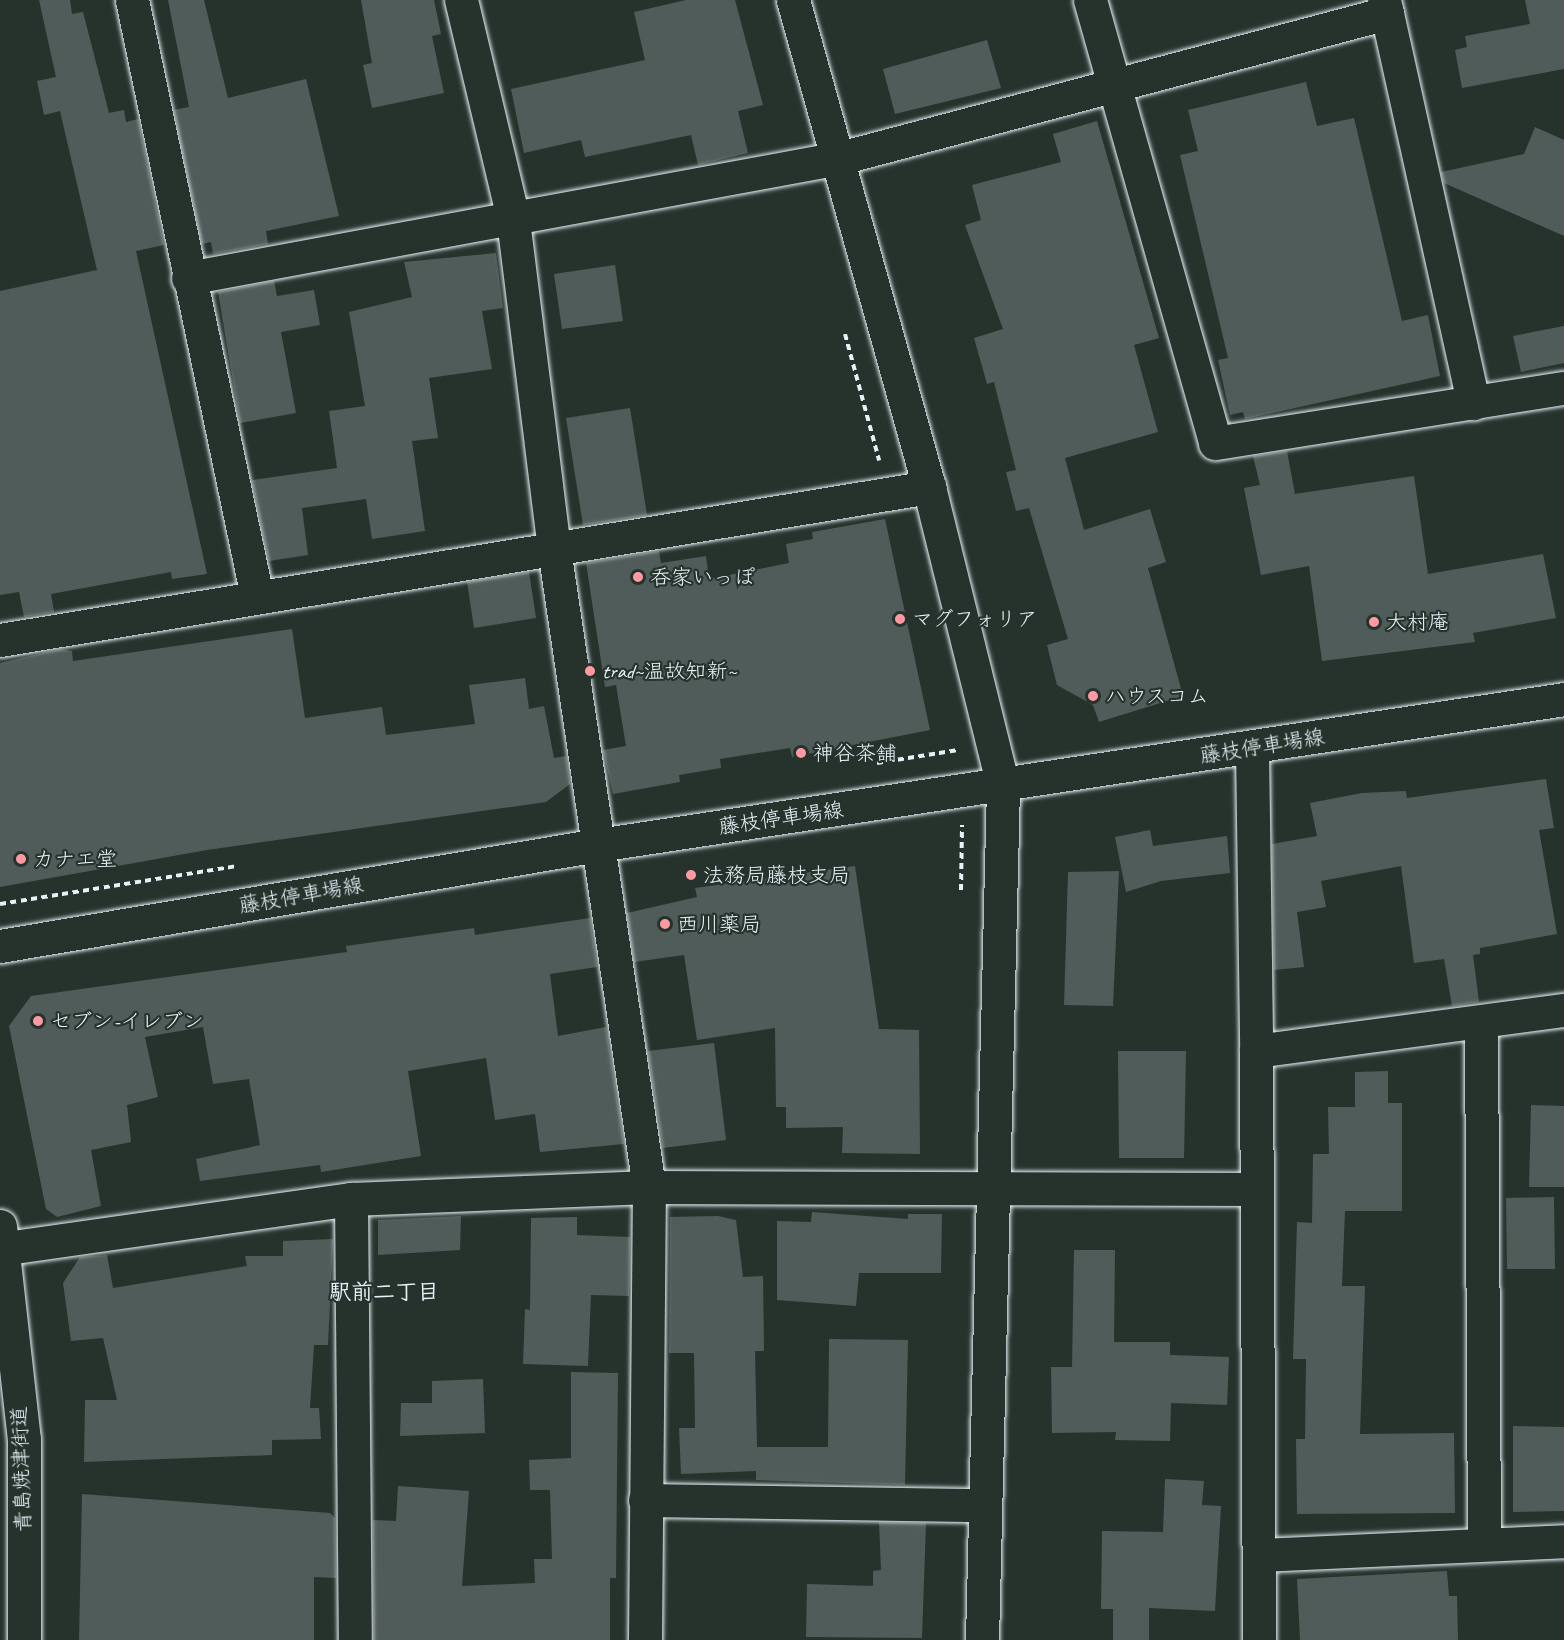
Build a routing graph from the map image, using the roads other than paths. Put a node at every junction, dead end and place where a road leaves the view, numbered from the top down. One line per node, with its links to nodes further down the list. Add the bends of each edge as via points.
1 (132, 0): 9 (street)
2 (461, 0): 8 (street)
3 (793, 0): 7 (street)
4 (1090, 0): 6 (street)
5 (1385, 6): 6 (street); 11 (street)
6 (1114, 86): 7 (street); 11 (street, via 1215,443)
7 (840, 158): 8 (street); 12 (street)
8 (513, 218): 9 (street); 13 (street)
9 (188, 278): 14 (street)
10 (1564, 388): 11 (street)
11 (1473, 402)
12 (929, 487): 13 (street); 18 (street)
13 (554, 549): 14 (street); 19 (street)
14 (257, 597): 15 (street)
15 (0, 640)
16 (1564, 699): 17 (street, 藤枝停車場線)
17 (1252, 748): 18 (street, 藤枝停車場線); 23 (street)
18 (1003, 787): 19 (street, 藤枝停車場線); 24 (street)
19 (598, 844): 20 (street, 藤枝停車場線); 25 (street)
20 (0, 946)
21 (1564, 1010): 22 (street)
22 (1481, 1024): 23 (street); 32 (street)
23 (1256, 1051): 26 (street)
24 (992, 1186): 25 (street); 26 (street); 30 (street)
25 (649, 1187): 27 (street); 29 (street)
26 (1256, 1189): 33 (street)
27 (351, 1199): 28 (street); 35 (street)
28 (1, 1241): 34 (street, 青島焼津街道, via 24,1439)
29 (645, 1500): 30 (street); 36 (street)
30 (982, 1505): 37 (street)
31 (1564, 1541): 32 (street)
32 (1484, 1544): 33 (street)
33 (1260, 1555): 38 (street)
34 (24, 1640)
35 (355, 1640)
36 (645, 1640)
37 (982, 1640)
38 (1259, 1640)

